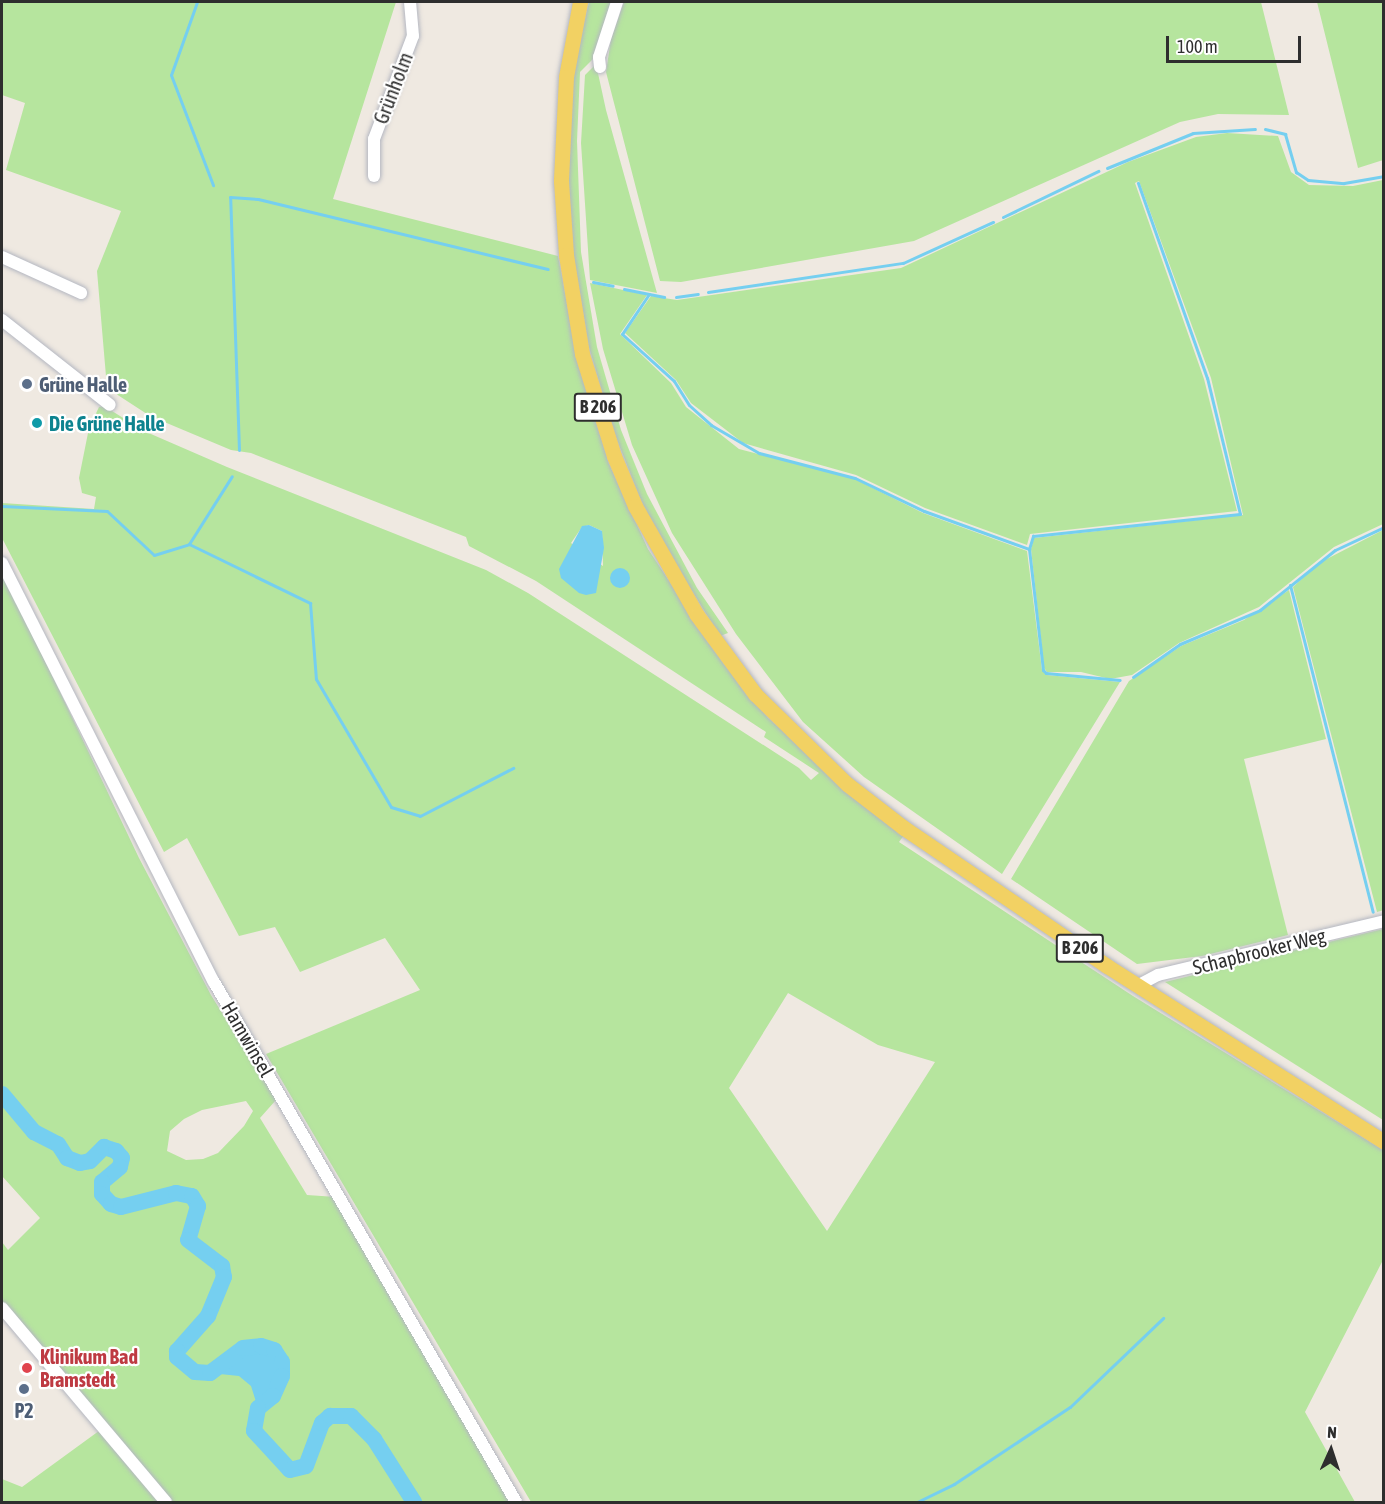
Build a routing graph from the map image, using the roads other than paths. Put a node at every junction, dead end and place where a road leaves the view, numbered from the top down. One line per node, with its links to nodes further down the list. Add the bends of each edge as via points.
1 (410, 2): 5 (street, Grünholm, via 415,22 413,36 374,139)
2 (580, 2): 12 (main road, B 206, via 562,123 563,225 571,295 582,354 614,456 672,576 755,694 847,784 904,828)
3 (617, 2): 4 (street, via 599,57)
4 (600, 67)
5 (374, 176)
6 (2, 258): 7 (street)
7 (81, 293)
8 (2, 320): 9 (street)
9 (110, 405)
10 (2, 563): 16 (street, Hamwinsel, via 214,982)
11 (1383, 921): 12 (street, Schapbrooker Weg, via 1158,975)
12 (1137, 986): 13 (main road, B 206)
13 (1383, 1142)
14 (2, 1308): 15 (street)
15 (166, 1503)
16 (516, 1503)

